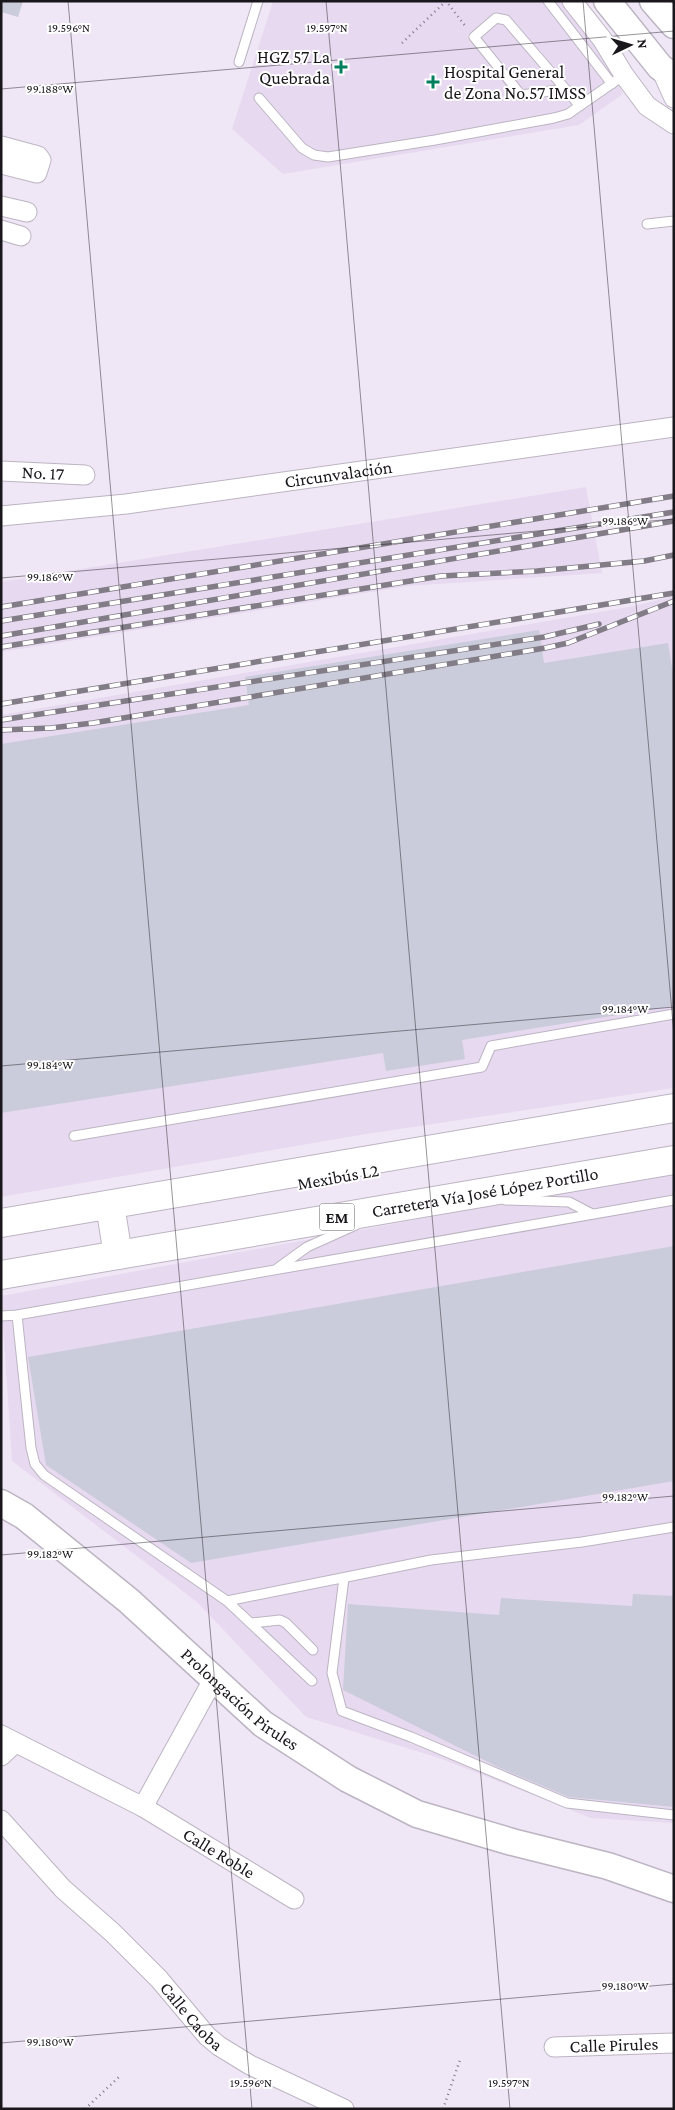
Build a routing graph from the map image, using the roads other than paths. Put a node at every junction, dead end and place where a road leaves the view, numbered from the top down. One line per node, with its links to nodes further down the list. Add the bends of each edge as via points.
1 (258, 1): 7 (lane)
2 (548, 1): 9 (lane)
3 (572, 1): 9 (street, via 602,39)
4 (607, 1): 8 (main road)
5 (653, 1): 6 (main road)
6 (674, 25)
7 (239, 62)
8 (667, 72): 12 (street)
9 (618, 79): 13 (lane); 14 (street, via 647,106)
10 (565, 89): 10 (lane, via 506,20 496,18 474,37 521,94); 13 (lane)
11 (259, 98): 13 (lane, via 302,148 314,155 328,157 554,118)
12 (674, 98)
13 (580, 106)
14 (674, 124)
15 (1, 146): 16 (street, via 38,156 41,160 37,173)
16 (1, 164)
17 (1, 206): 18 (street)
18 (27, 212)
19 (674, 222): 20 (lane)
20 (647, 224)
21 (1, 230): 22 (street)
22 (22, 236)
23 (674, 427): 26 (street, Circunvalación, via 126,504)
24 (1, 471): 25 (street, No. 17)
25 (85, 474)
26 (1, 516)
27 (674, 1014): 29 (lane, via 491,1046 482,1067)
28 (674, 1108): 35 (main road)
29 (74, 1136)
30 (674, 1151): 40 (lane, Mexibús L2)
31 (674, 1160): 32 (main road, Carretera Vía José López Portillo / EM)
32 (468, 1195): 34 (main road, Carretera Vía José López Portillo / EM); 36 (lane, via 515,1201 556,1200 569,1202)
33 (674, 1200): 36 (lane)
34 (388, 1209): 40 (main road, Carretera Vía José López Portillo / EM); 41 (lane, via 307,1247)
35 (111, 1212): 37 (main road); 40 (main road)
36 (592, 1214): 41 (lane)
37 (1, 1223)
38 (29, 1228): 39 (lane)
39 (1, 1232)
40 (113, 1249): 42 (main road, Carretera Vía José López Portillo / EM)
41 (276, 1270): 43 (lane)
42 (1, 1275)
43 (17, 1315): 44 (lane); 48 (lane, via 35,1464 44,1475)
44 (1, 1316)
45 (1, 1503): 51 (main road, Prolongación Pirules, via 24,1516 129,1601)
46 (674, 1527): 47 (lane, via 431,1560)
47 (344, 1578): 48 (lane); 56 (lane, via 332,1673 342,1711 567,1803)
48 (226, 1601): 49 (lane)
49 (251, 1623): 50 (lane, via 280,1620); 52 (lane)
50 (314, 1650)
51 (214, 1678): 55 (street); 58 (main road, Prolongación Pirules, via 263,1724 348,1779 417,1814 608,1866)
52 (312, 1681)
53 (8, 1739): 54 (street); 55 (street, Calle Roble)
54 (1, 1756)
55 (144, 1807): 59 (street, Calle Roble)
56 (674, 1815)
57 (1, 1820): 62 (street, Calle Caoba, via 63,1889 159,1979 207,2036 250,2066)
58 (674, 1889)
59 (294, 1900)
60 (674, 2043): 61 (street, Calle Pirules)
61 (554, 2047)
62 (344, 2109)

